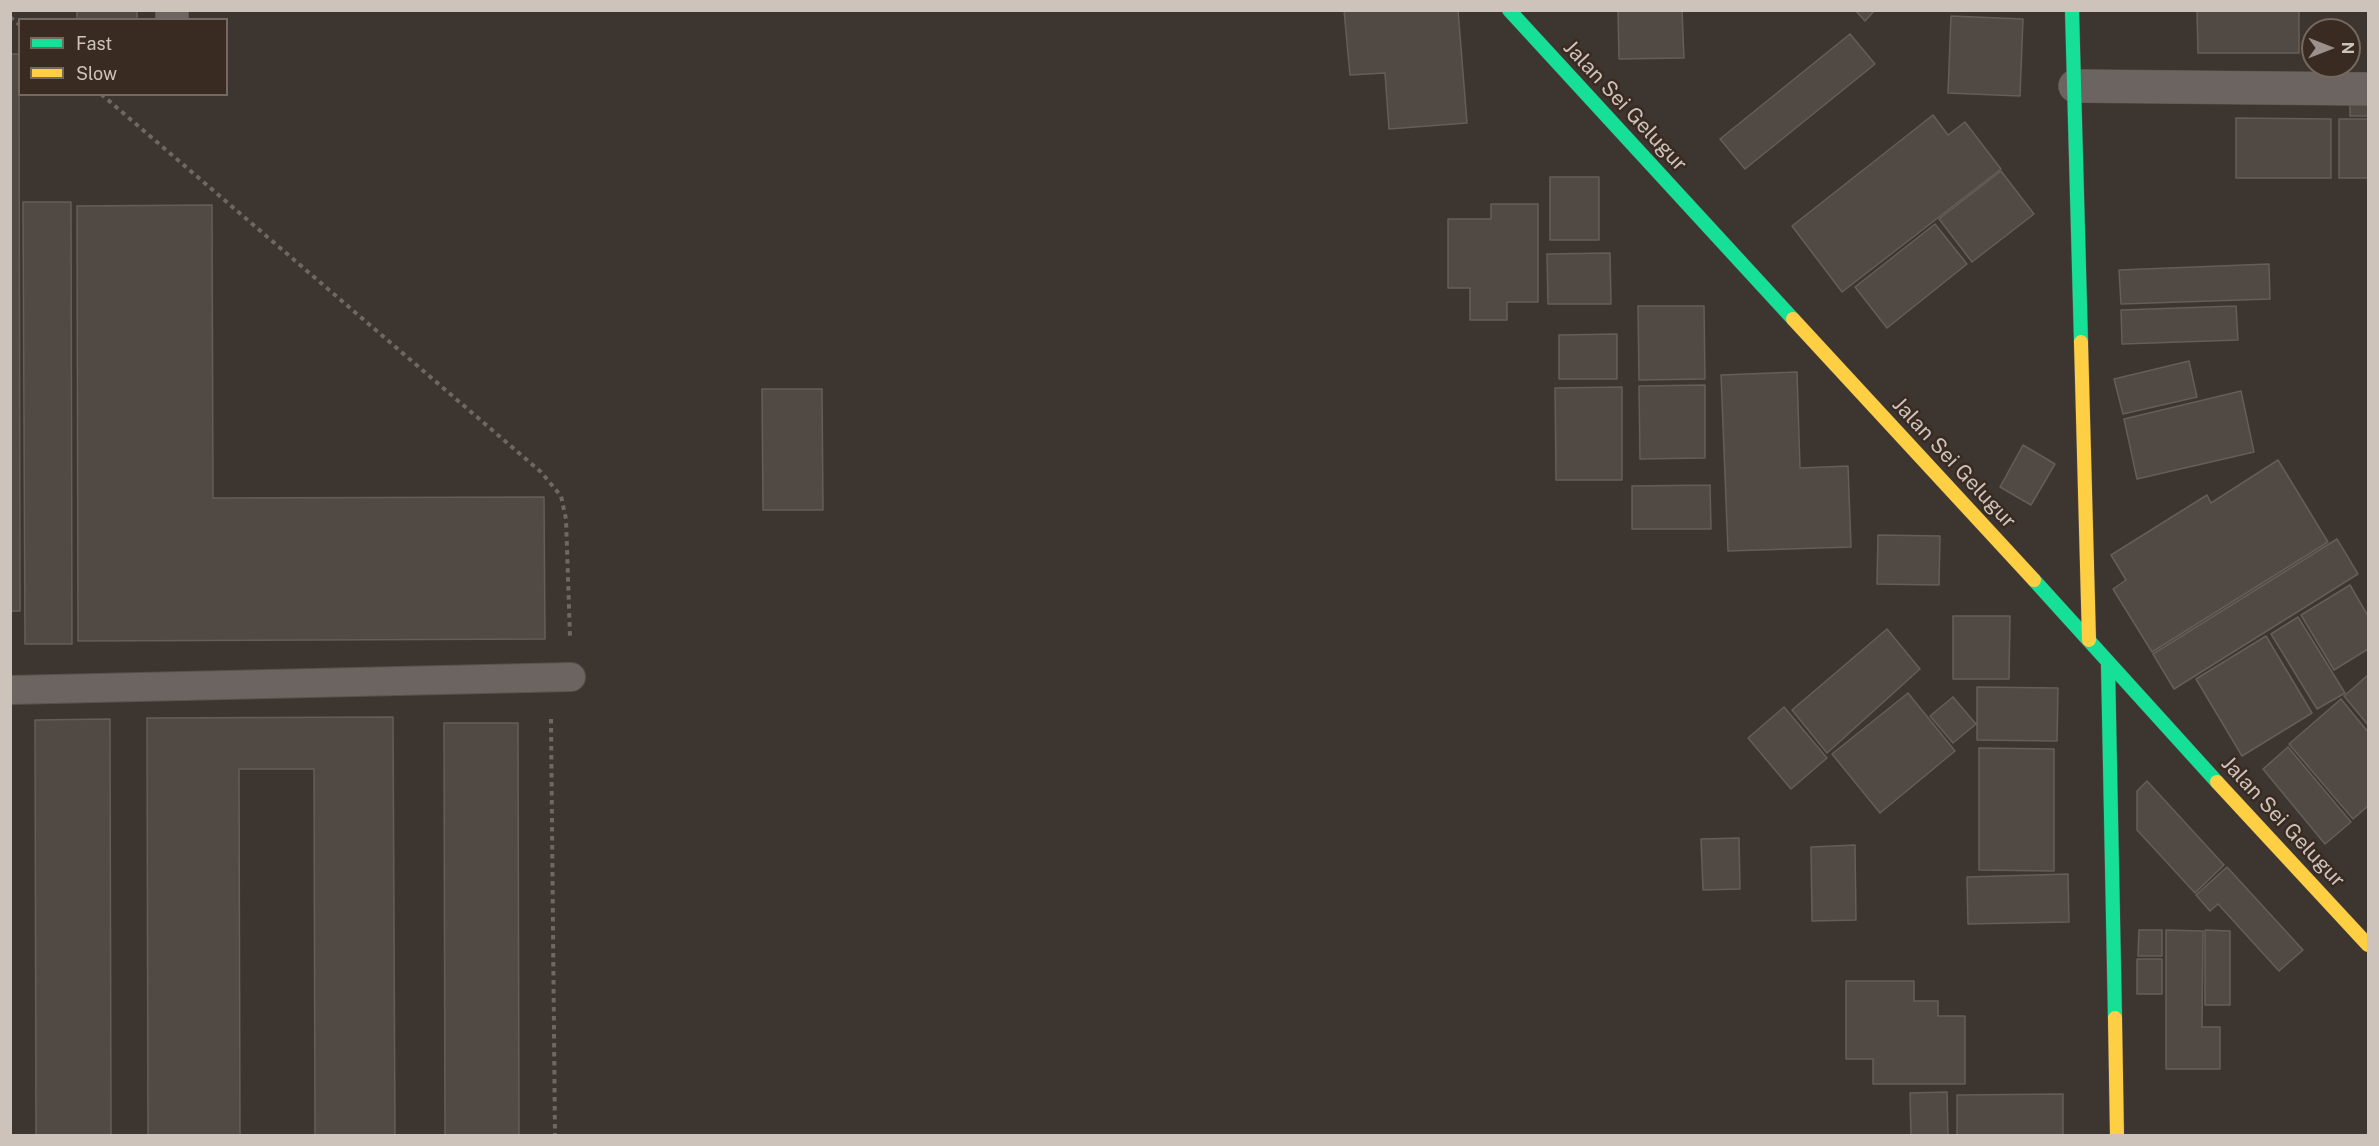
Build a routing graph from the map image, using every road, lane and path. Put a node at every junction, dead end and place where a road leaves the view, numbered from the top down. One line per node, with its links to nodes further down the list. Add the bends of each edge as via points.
1 (1509, 10): 6 (main road, Jalan Sei Gelugur)
2 (2072, 10): 3 (main road)
3 (2075, 86): 4 (street); 6 (main road)
4 (2368, 89)
5 (103, 96): 8 (path, via 541,472 561,496 566,519)
6 (2089, 640): 7 (main road, Jalan Sei Gelugur)
7 (2108, 664): 10 (main road, Jalan Sei Gelugur); 12 (main road)
8 (571, 677): 9 (lane); 11 (path, via 551,706)
9 (10, 690)
10 (2368, 945)
11 (555, 1136)
12 (2117, 1136)

